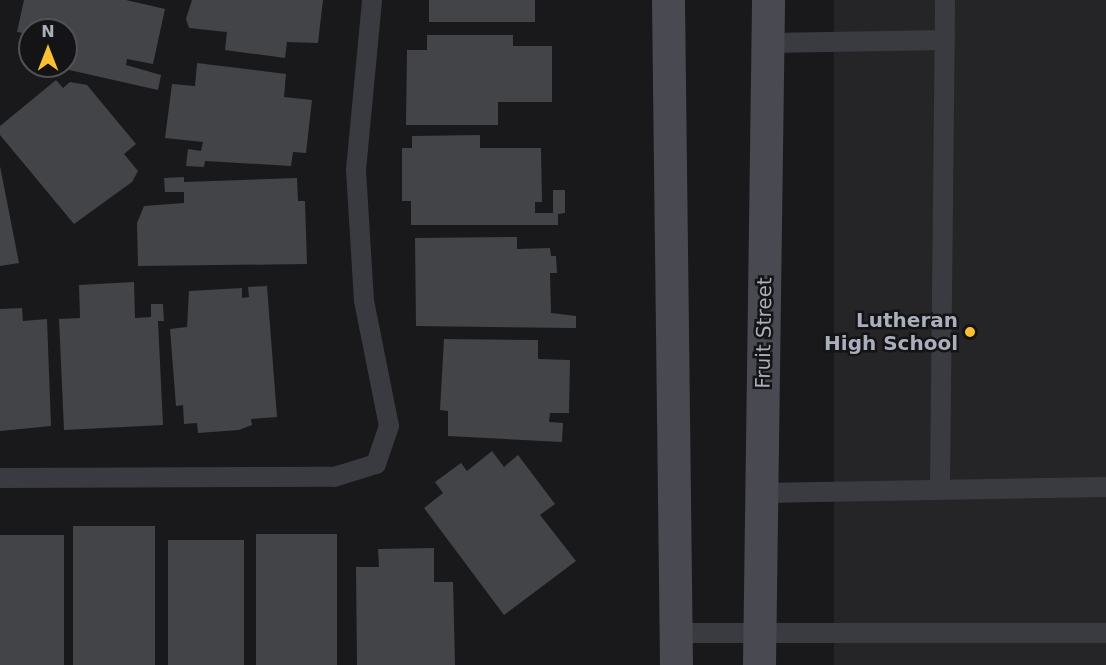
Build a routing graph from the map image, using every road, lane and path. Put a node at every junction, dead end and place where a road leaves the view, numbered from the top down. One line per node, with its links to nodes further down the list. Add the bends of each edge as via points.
1 (372, 0): 7 (lane, via 356,170 364,301 389,426 376,464 334,477)
2 (668, 0): 11 (main road)
3 (768, 0): 6 (main road, Fruit Street)
4 (945, 0): 5 (lane)
5 (945, 40): 6 (lane); 8 (lane)
6 (769, 43): 10 (main road, Fruit Street)
7 (0, 478)
8 (940, 486): 9 (lane); 10 (lane)
9 (1106, 487)
10 (760, 493): 12 (main road, Fruit Street)
11 (677, 633): 12 (lane); 14 (main road)
12 (758, 633): 13 (lane); 15 (main road, Fruit Street)
13 (1106, 633)
14 (676, 665)
15 (759, 665)

